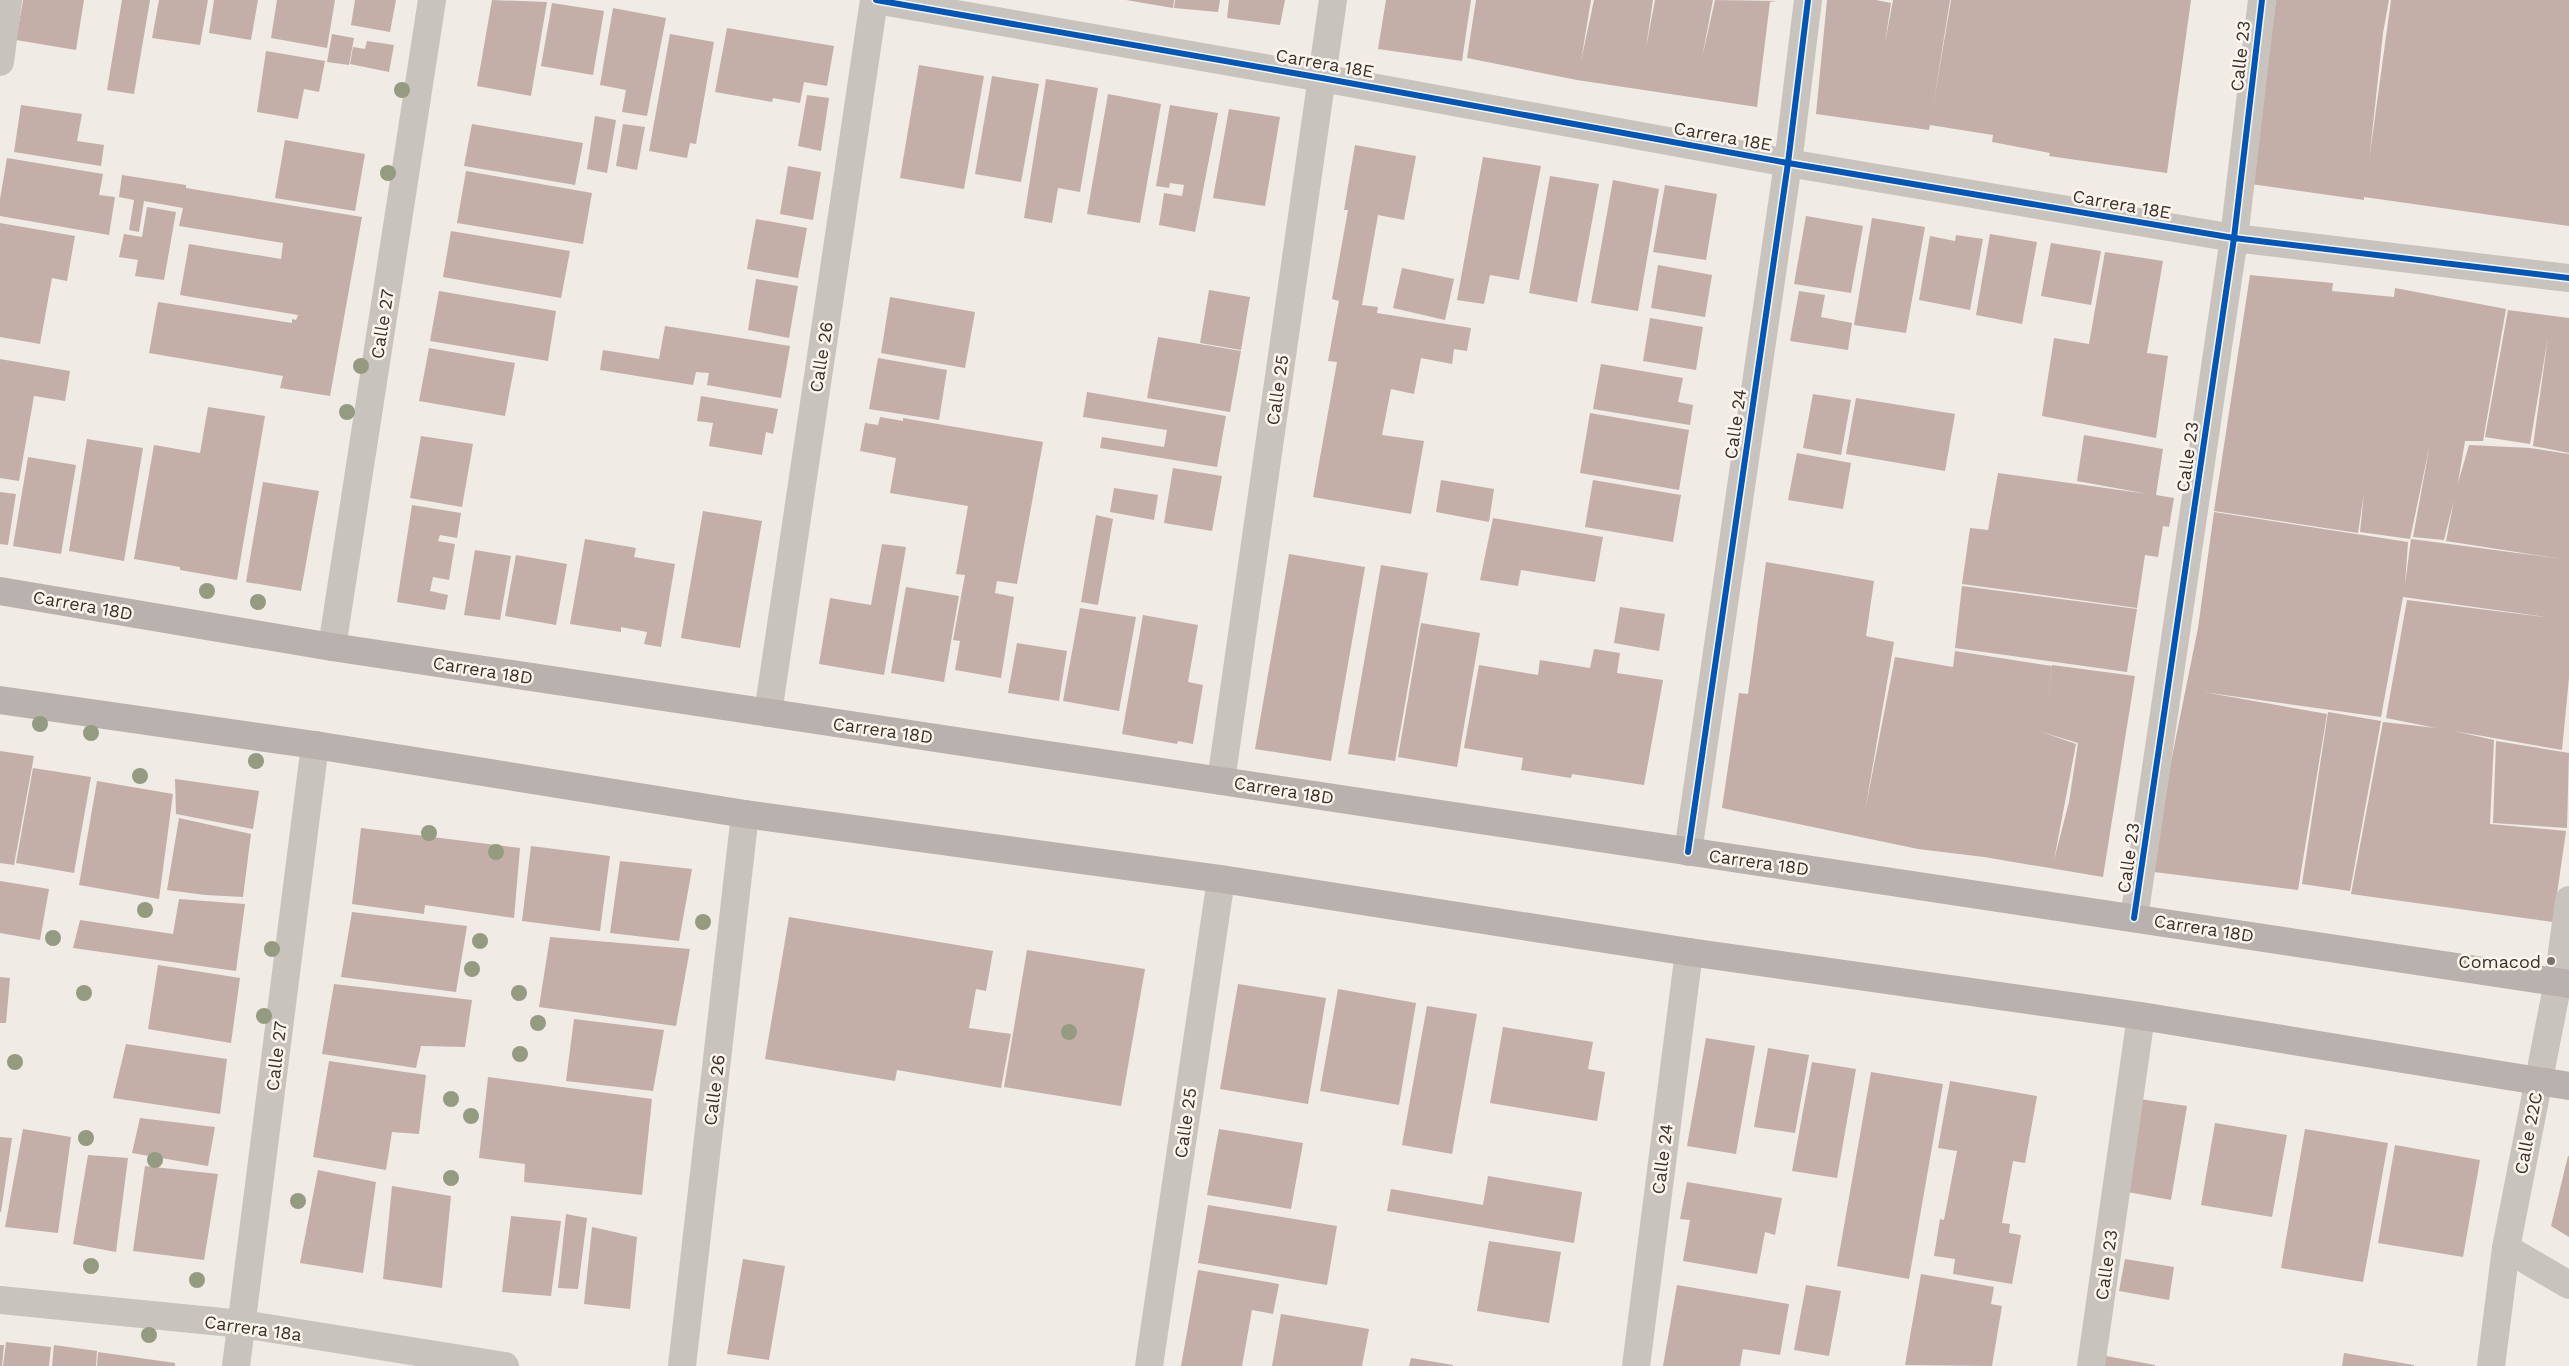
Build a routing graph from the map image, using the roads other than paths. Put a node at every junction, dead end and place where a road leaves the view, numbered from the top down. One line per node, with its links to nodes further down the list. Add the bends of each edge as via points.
1 (8, 0): 7 (street)
2 (432, 0): 13 (street, Calle 27)
3 (875, 0): 8 (street, Carrera 18E); 15 (street, Calle 26)
4 (1333, 0): 8 (street, Calle 25)
5 (1808, 0): 9 (street, Calle 24)
6 (2262, 0): 10 (street, Calle 23)
7 (0, 62)
8 (1322, 78): 9 (street, Carrera 18E); 17 (street, Calle 25)
9 (1788, 163): 10 (street, Carrera 18E); 19 (street, Calle 24)
10 (2234, 238): 11 (street, Carrera 18E); 22 (street, Calle 23)
11 (2569, 278)
12 (0, 590): 13 (main road, Carrera 18D)
13 (332, 647): 15 (main road, Carrera 18D)
14 (0, 700): 16 (main road)
15 (768, 713): 17 (main road, Carrera 18D)
16 (316, 745): 18 (main road); 31 (street, Calle 27)
17 (1221, 780): 19 (main road, Carrera 18D)
18 (745, 814): 20 (main road); 34 (street, Calle 26)
19 (1688, 852): 22 (main road, Carrera 18D)
20 (1221, 879): 23 (main road); 35 (street, Calle 25)
21 (2569, 900): 24 (street, Calle 22C)
22 (2134, 918): 24 (main road, Carrera 18D)
23 (1689, 952): 25 (main road); 36 (street, Calle 24)
24 (2563, 983): 26 (street, Calle 22C)
25 (2141, 1016): 26 (main road); 37 (street, Calle 23)
26 (2538, 1081): 27 (main road); 28 (street, Calle 22C)
27 (2569, 1086)
28 (2506, 1248): 29 (street); 38 (street, Calle 22C)
29 (2569, 1285)
30 (0, 1300): 31 (street, Carrera 18a)
31 (242, 1324): 32 (street, Calle 27); 33 (street, Carrera 18a)
32 (236, 1366)
33 (505, 1366)
34 (682, 1366)
35 (1149, 1366)
36 (1636, 1366)
37 (2091, 1366)
38 (2491, 1366)

